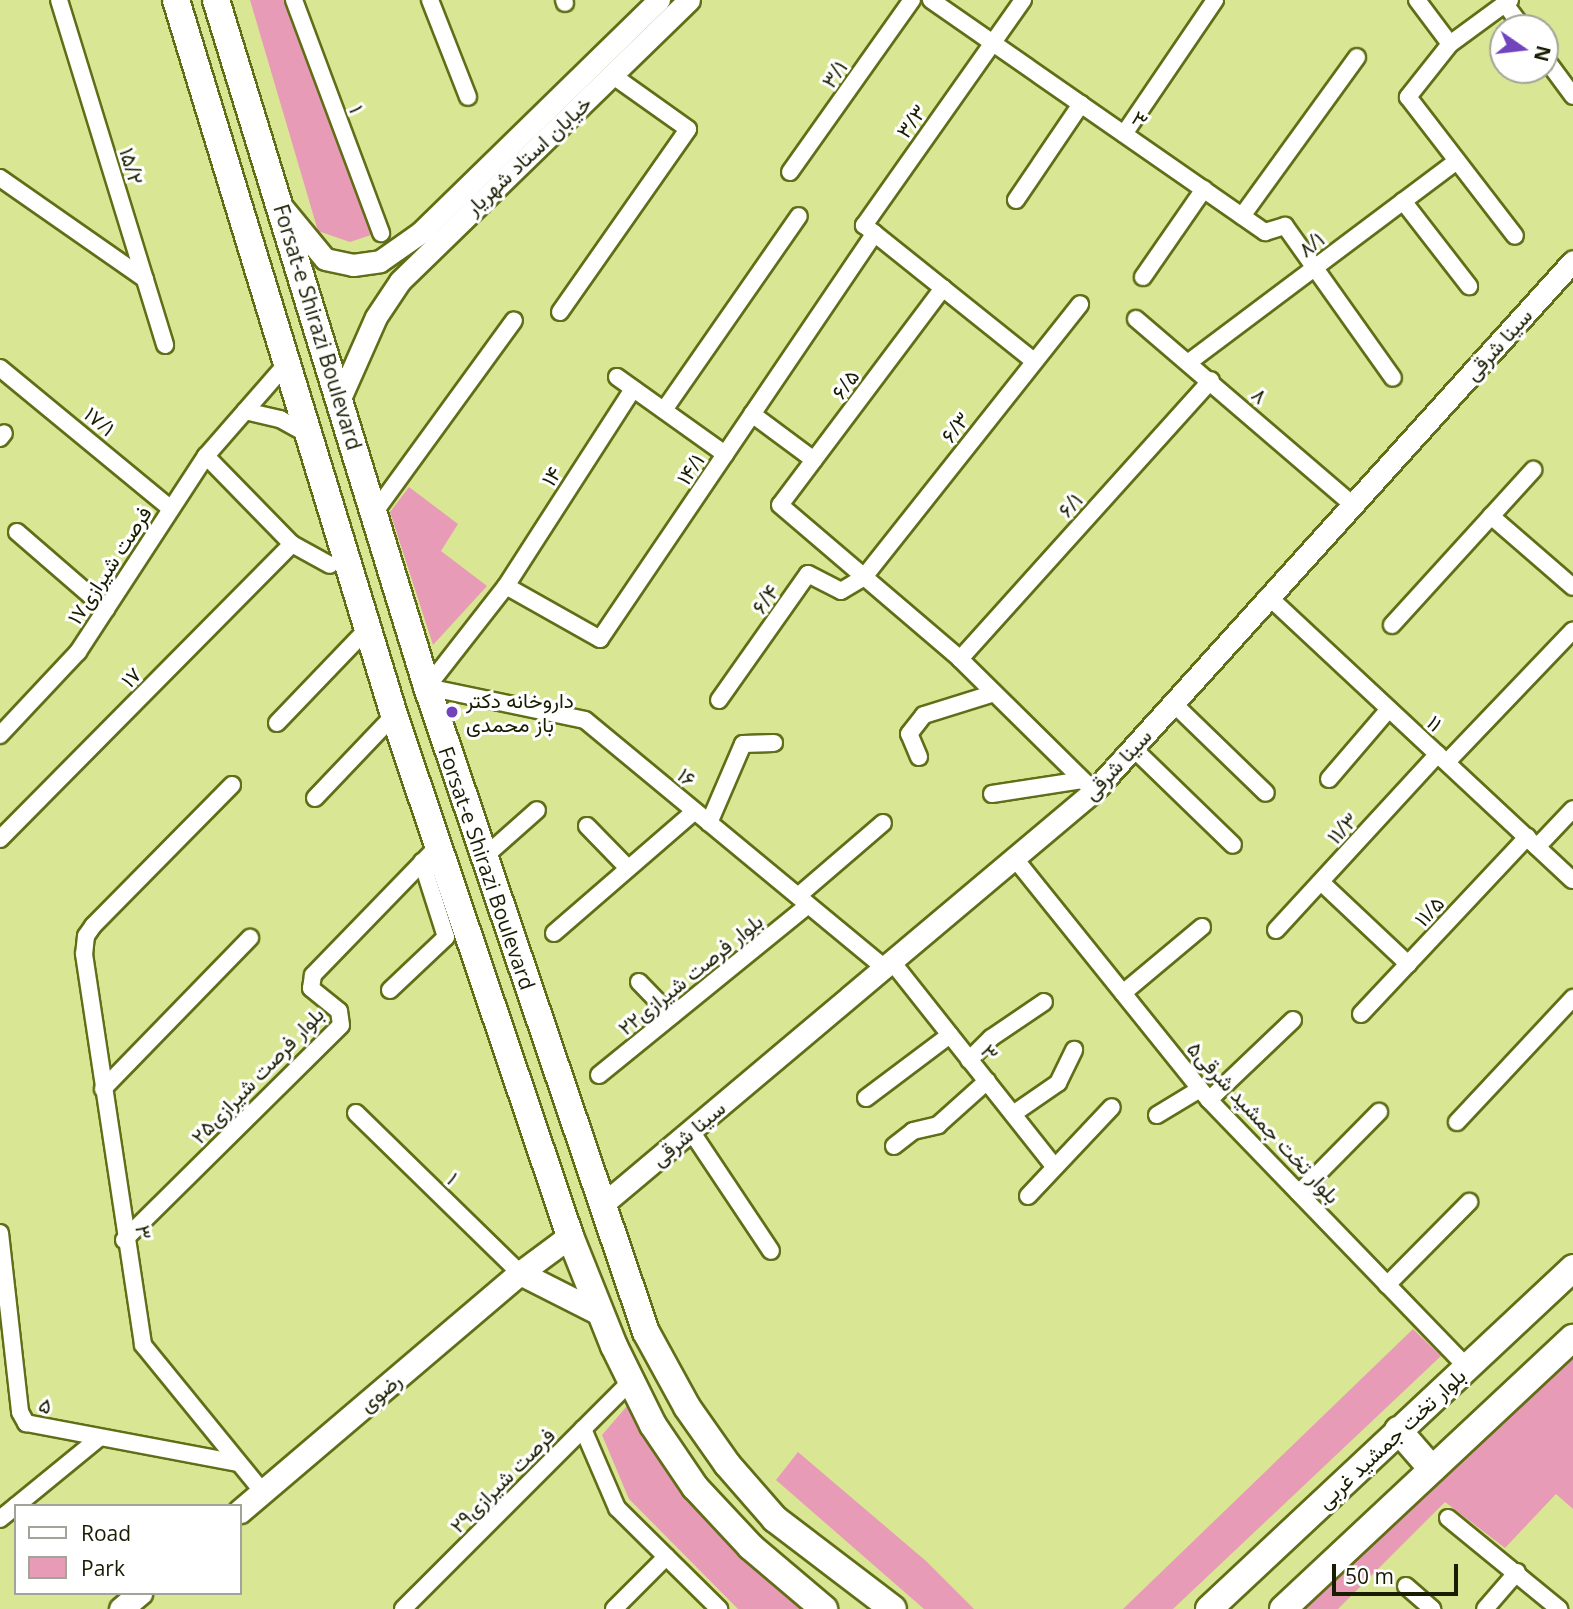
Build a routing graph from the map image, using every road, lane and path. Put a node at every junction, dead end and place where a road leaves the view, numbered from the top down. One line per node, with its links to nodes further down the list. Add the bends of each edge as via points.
1 (60, 0): 38 (street, ۱۵/۲)
2 (176, 0): 47 (main road, Forsat-e Shirazi Boulevard)
3 (216, 0): 29 (main road, Forsat-e Shirazi Boulevard)
4 (294, 0): 33 (street, ۱)
5 (430, 0): 20 (street)
6 (659, 0): 29 (street, خیابان استاد شهریار, via 421,233 380,261 353,265 325,259)
7 (688, 0): 17 (street, خیابان استاد شهریار)
8 (912, 0): 24 (street, ۳/۱)
9 (931, 0): 14 (street, ۳)
10 (1023, 0): 14 (street, ۳/۳)
11 (1215, 0): 22 (street)
12 (1417, 0): 15 (street)
13 (1507, 2): 15 (street)
14 (993, 43): 21 (street, ۳); 32 (street, ۳/۳)
15 (1450, 44): 23 (street, via 1408,97)
16 (1357, 57): 31 (street)
17 (612, 75): 42 (street, via 688,130); 54 (street, خیابان استاد شهریار, via 400,281 376,317)
18 (1559, 77): 19 (street)
19 (1573, 96)
20 (468, 97)
21 (1081, 104): 22 (street, ۳); 27 (street)
22 (1124, 134): 26 (street, ۳)
23 (1457, 161): 28 (street, ۸/۱); 34 (street)
24 (790, 172)
25 (0, 178): 38 (street)
26 (1204, 189): 31 (street, ۳); 37 (street)
27 (1016, 200)
28 (1403, 201): 36 (street, ۸/۱); 39 (street)
29 (281, 206): 54 (main road, Forsat-e Shirazi Boulevard)
30 (799, 216): 55 (street)
31 (1242, 216): 36 (street, ۳, via 1265,232 1285,226)
32 (870, 229): 40 (street); 57 (street, ۱۴/۱)
33 (381, 233)
34 (1515, 236)
35 (1573, 261): 63 (street, سینا شرقی)
36 (1312, 269): 48 (street, ۸/۱); 51 (street)
37 (1143, 277)
38 (145, 279): 45 (street, ۱۵/۲)
39 (1469, 286)
40 (943, 288): 46 (street); 61 (street, ۶/۵)
41 (1080, 304): 46 (street, ۶/۳)
42 (560, 312)
43 (1136, 319): 48 (street, ۸)
44 (514, 320): 65 (street)
45 (165, 345)
46 (1034, 361): 70 (street, ۶/۳)
47 (288, 362): 56 (street, ۱۷فرصت شیرازی); 58 (main road, Forsat-e Shirazi Boulevard)
48 (1189, 362): 52 (street, ۸)
49 (0, 368): 64 (street, ۱۷/۱)
50 (617, 377): 53 (street)
51 (1393, 378)
52 (1210, 380): 63 (street, ۸); 78 (street, ۶/۱)
53 (632, 388): 55 (street); 71 (street, ۱۴)
54 (341, 396): 65 (main road, Forsat-e Shirazi Boulevard)
55 (663, 410): 59 (street)
56 (246, 411): 58 (street, via 280,419); 60 (street, ۱۷فرصت شیرازی)
57 (752, 414): 59 (street, ۱۴/۱); 61 (street)
58 (312, 436): 76 (main road, Forsat-e Shirazi Boulevard)
59 (725, 454): 71 (street, ۱۴/۱, via 600,639)
60 (206, 456): 64 (street, ۱۷فرصت شیرازی); 68 (street)
61 (814, 460): 70 (street, ۶/۵, via 780,505)
62 (1533, 470): 66 (street)
63 (1353, 505): 73 (street, سینا شرقی)
64 (170, 508): 74 (street, ۱۷فرصت شیرازی)
65 (374, 513): 79 (main road, Forsat-e Shirazi Boulevard)
66 (1492, 516): 72 (street); 75 (street)
67 (17, 532): 74 (street)
68 (292, 544): 69 (street); 103 (street, ۱۷)
69 (330, 565)
70 (864, 577): 78 (street); 81 (street, ۶/۴, via 841,592 808,574)
71 (506, 586): 79 (street, ۱۴)
72 (1573, 587)
73 (1269, 597): 82 (street, سینا شرقی); 83 (street, ۱۱)
74 (106, 609): 86 (street, ۱۷فرصت شیرازی, via 78,652)
75 (1392, 625)
76 (368, 628): 84 (main road, Forsat-e Shirazi Boulevard); 85 (street)
77 (1573, 630): 90 (street, ۱۱/۳)
78 (960, 659): 80 (street)
79 (427, 687): 99 (street, ۱۶, via 585,720); 107 (main road, Forsat-e Shirazi Boulevard)
80 (994, 692): 89 (street, via 924,715 909,734); 93 (street)
81 (719, 700)
82 (1173, 703): 88 (street, سینا شرقی); 94 (street)
83 (1389, 709): 90 (street, ۱۱); 91 (street)
84 (394, 715): 96 (street); 106 (main road, Forsat-e Shirazi Boulevard)
85 (276, 723)
86 (1, 733)
87 (774, 743): 100 (street, via 743,744)
88 (1133, 747): 93 (street, سینا شرقی); 105 (street)
89 (919, 757)
90 (1442, 758): 104 (street, ۱۱); 111 (street, ۱۱/۳)
91 (1329, 779)
92 (232, 785): 134 (street, ۳, via 86,936)
93 (1088, 786): 95 (street); 108 (street, سینا شرقی)
94 (1266, 793)
95 (992, 794)
96 (315, 798)
97 (1573, 809): 104 (street, ۱۱/۵)
98 (537, 810): 107 (street)
99 (695, 811): 100 (street, ۱۶); 109 (street)
100 (709, 823): 112 (street, ۱۶)
101 (883, 823): 112 (street, بلوار فرصت شیرازی۲۲)
102 (587, 825): 109 (street)
103 (0, 839)
104 (1532, 842): 110 (street, ۱۱); 119 (street, ۱۱/۵)
105 (1233, 845)
106 (430, 854): 113 (main road, Forsat-e Shirazi Boulevard); 117 (street); 152 (street, بلوار فرصت شیرازی۲۵, via 313,975 311,988 339,1011 341,1026)
107 (483, 858): 149 (main road, Forsat-e Shirazi Boulevard)
108 (1016, 860): 120 (street, سینا شرقی); 123 (street, بلوار تخت جمشید شرقی۵)
109 (627, 867): 116 (street)
110 (1573, 880)
111 (1321, 882): 115 (street, ۱۱/۳); 119 (street)
112 (803, 900): 120 (street, ۱۶); 127 (street, بلوار فرصت شیرازی۲۲)
113 (462, 916): 117 (street); 151 (main road, Forsat-e Shirazi Boulevard)
114 (1202, 927): 123 (street)
115 (1276, 930)
116 (554, 933)
117 (446, 937): 122 (street)
118 (250, 938): 134 (street)
119 (1408, 964): 126 (street, ۱۱/۵)
120 (889, 966): 129 (street, ۳); 143 (street, سینا شرقی)
121 (639, 982): 127 (street)
122 (390, 990)
123 (1123, 993): 135 (street, بلوار تخت جمشید شرقی۵)
124 (1573, 998): 142 (street)
125 (1044, 1002): 131 (street, via 991,1038)
126 (1361, 1014)
127 (672, 1016): 132 (street, بلوار فرصت شیرازی۲۲)
128 (1293, 1020): 135 (street)
129 (950, 1035): 131 (street, ۳); 136 (street)
130 (1074, 1050): 140 (street, via 1058,1083)
131 (970, 1060): 133 (street, ۳)
132 (599, 1075)
133 (987, 1081): 140 (street, ۳); 144 (street, via 938,1125 913,1130)
134 (103, 1089): 152 (street, ۳)
135 (1204, 1094): 141 (street); 146 (street, بلوار تخت جمشید شرقی۵)
136 (866, 1098)
137 (1112, 1107): 145 (street)
138 (1379, 1112): 146 (street)
139 (356, 1113): 156 (street, ۱)
140 (1013, 1114): 145 (street, ۳)
141 (1157, 1115)
142 (1457, 1122)
143 (691, 1131): 149 (street, سینا شرقی); 153 (street)
144 (894, 1146)
145 (1054, 1166): 147 (street)
146 (1299, 1193): 157 (street, بلوار تخت جمشید شرقی۵)
147 (1028, 1196)
148 (1469, 1202): 157 (street)
149 (602, 1205): 182 (main road, Forsat-e Shirazi Boulevard, via 646,1332 687,1407 727,1464 775,1519)
150 (0, 1233): 154 (street, ۵)
151 (570, 1236): 156 (main road, رضوی); 158 (main road, Forsat-e Shirazi Boulevard)
152 (124, 1240): 165 (street, ۳, via 143,1345)
153 (771, 1251)
154 (2, 1259): 164 (street, ۵, via 20,1412 35,1428)
155 (1573, 1268): 160 (main road, بلوار تخت جمشید غربی)
156 (520, 1273): 158 (main road); 167 (main road, رضوی)
157 (1388, 1285): 160 (street, بلوار تخت جمشید شرقی۵)
158 (601, 1314): 161 (main road, Forsat-e Shirazi Boulevard)
159 (1573, 1338): 166 (main road)
160 (1468, 1368): 163 (main road, بلوار تخت جمشید غربی)
161 (631, 1381): 162 (street, فرصت شیرازی۲۹); 181 (main road, Forsat-e Shirazi Boulevard, via 653,1425 695,1488 751,1547)
162 (583, 1429): 173 (street, via 617,1508); 178 (street, فرصت شیرازی۲۹)
163 (1398, 1430): 166 (main road); 183 (main road, بلوار تخت جمشید غربی)
164 (98, 1439): 165 (street, ۵); 168 (street)
165 (237, 1463): 167 (street, ۳)
166 (1432, 1469): 184 (main road)
167 (263, 1492): 170 (main road, رضوی)
168 (18, 1504)
169 (14, 1508): 172 (street)
170 (242, 1509)
171 (1448, 1518): 174 (street)
172 (0, 1519)
173 (666, 1557): 179 (street); 180 (street)
174 (1517, 1572): 186 (street); 187 (street)
175 (1406, 1586): 185 (street)
176 (138, 1595): 177 (main road)
177 (122, 1609)
178 (403, 1609)
179 (614, 1609)
180 (719, 1609)
181 (824, 1609)
182 (893, 1609)
183 (1209, 1609)
184 (1283, 1609)
185 (1432, 1609)
186 (1485, 1609)
187 (1559, 1609)

